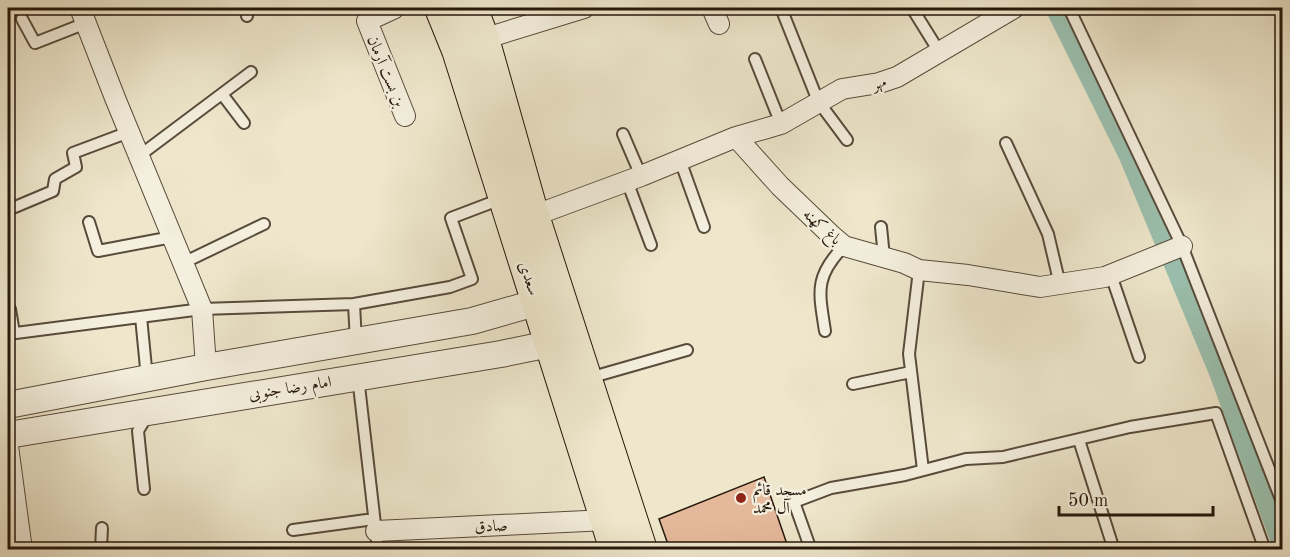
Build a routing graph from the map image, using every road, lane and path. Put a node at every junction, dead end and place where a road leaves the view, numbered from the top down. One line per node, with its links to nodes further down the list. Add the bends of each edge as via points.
1 (395, 8): 17 (street, بن بست آرمان, via 367,21)
2 (441, 8): 28 (main road, سعدی)
3 (471, 8): 11 (main road, سعدی)
4 (584, 8): 11 (street)
5 (781, 8): 16 (lane)
6 (912, 8): 12 (lane)
7 (1014, 8): 12 (street, مهر)
8 (1069, 8): 38 (lane)
9 (83, 15): 10 (lane, via 35,43); 20 (street)
10 (22, 19)
11 (483, 39): 30 (main road, سعدی)
12 (940, 53): 16 (street, مهر, via 897,77 842,89)
13 (755, 59): 19 (lane)
14 (251, 72): 15 (lane)
15 (222, 94): 18 (lane); 25 (lane)
16 (818, 101): 19 (street, مهر); 23 (lane)
17 (405, 116)
18 (244, 123)
19 (781, 124): 22 (street, مهر)
20 (129, 132): 25 (street); 29 (lane, via 73,153 76,167 55,179 52,191)
21 (623, 134): 27 (lane)
22 (736, 137): 26 (street); 37 (street, باغ کهنه, via 780,186)
23 (847, 140)
24 (1006, 143): 43 (lane, via 1048,234)
25 (139, 156): 35 (street)
26 (680, 160): 27 (street); 33 (lane)
27 (634, 178): 30 (street); 36 (lane)
28 (504, 198): 44 (main road, سعدی); 45 (lane, via 451,218 472,279 450,287)
29 (15, 207)
30 (533, 216): 44 (main road, سعدی)
31 (89, 222): 35 (lane, via 98,251)
32 (264, 224): 40 (lane)
33 (704, 227)
34 (881, 227): 39 (lane)
35 (172, 237): 40 (street)
36 (651, 246)
37 (844, 246): 39 (street, باغ کهنه); 50 (lane, via 821,279)
38 (1182, 246): 42 (street, باغ کهنه); 70 (lane)
39 (884, 257): 41 (street, باغ کهنه)
40 (183, 263): 47 (street)
41 (919, 270): 43 (street, باغ کهنه, via 1040,286); 58 (lane, via 909,354)
42 (1111, 275): 43 (street, باغ کهنه); 56 (lane)
43 (1060, 285)
44 (549, 299): 48 (street, امام رضا جنوبی); 52 (main road, سعدی)
45 (354, 304): 47 (lane); 53 (lane)
46 (8, 309): 51 (lane)
47 (202, 309): 49 (lane); 57 (street)
48 (499, 313): 53 (street, امام رضا جنوبی); 55 (street, via 512,318 519,332 516,346)
49 (141, 317): 51 (lane); 60 (lane)
50 (825, 332)
51 (11, 334)
52 (562, 341): 55 (street, امام رضا جنوبی); 61 (main road, سعدی); 71 (main road, سعدی)
53 (356, 342): 57 (street, امام رضا جنوبی)
54 (687, 350): 61 (lane)
55 (501, 354): 59 (street, امام رضا جنوبی)
56 (1139, 357)
57 (206, 367): 60 (street, امام رضا جنوبی)
58 (911, 372): 62 (lane); 68 (lane)
59 (358, 376): 64 (street, امام رضا جنوبی); 74 (lane)
60 (147, 378): 63 (street, امام رضا جنوبی)
61 (586, 378): 78 (main road, سعدی)
62 (853, 384)
63 (8, 405)
64 (150, 411): 65 (street, امام رضا جنوبی); 69 (lane, via 138,431)
65 (8, 435)
66 (1079, 440): 68 (lane); 80 (lane); 81 (lane, via 1216,413)
67 (8, 446): 75 (street)
68 (923, 470): 79 (lane, via 831,488 794,502)
69 (144, 489)
70 (1282, 501)
71 (607, 520): 74 (street, صادق); 77 (main road, سعدی)
72 (102, 528): 76 (lane, via 101,549)
73 (293, 530): 74 (lane)
74 (376, 533)
75 (16, 542)
76 (97, 549)
77 (616, 549)
78 (641, 549)
79 (811, 549)
80 (1114, 549)
81 (1265, 549)

